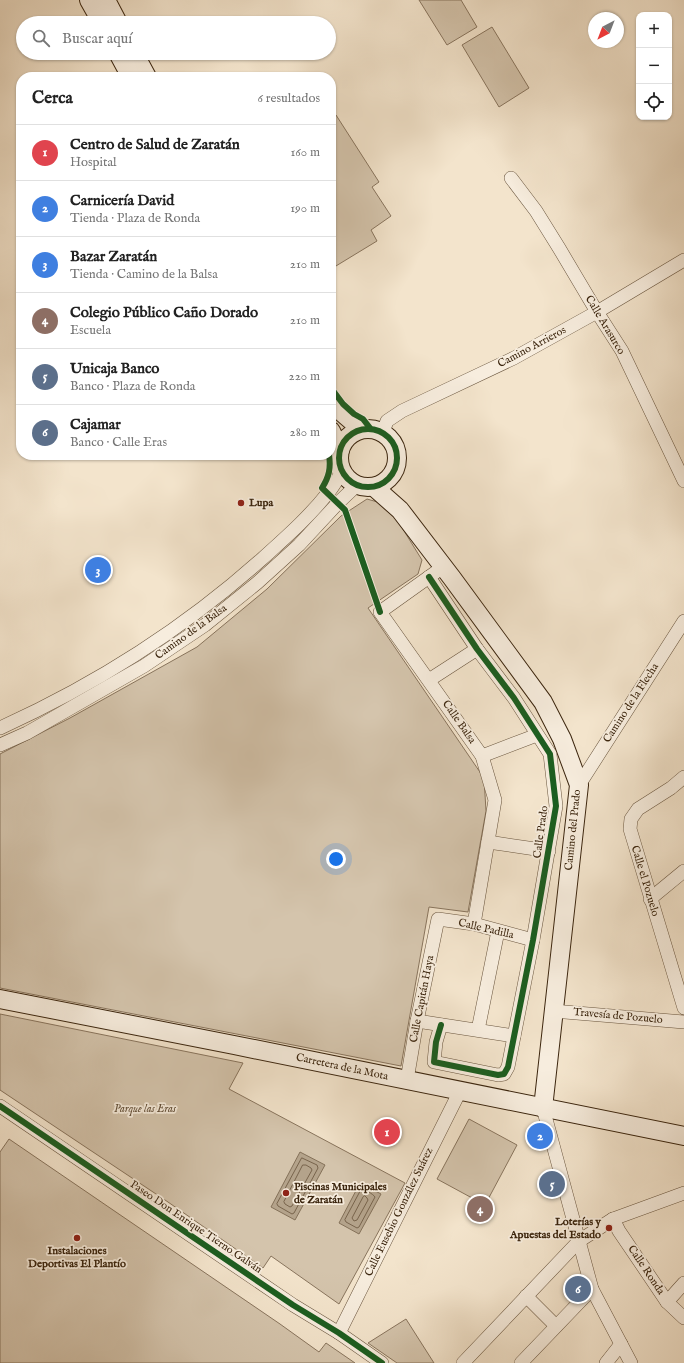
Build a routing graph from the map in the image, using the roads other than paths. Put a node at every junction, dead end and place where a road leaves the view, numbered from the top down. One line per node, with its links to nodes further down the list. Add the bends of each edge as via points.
1 (90, 0): 3 (main road)
2 (106, 0): 4 (main road)
3 (98, 16)
4 (114, 16)
5 (122, 60): 7 (main road)
6 (138, 60): 8 (main road)
7 (128, 72)
8 (144, 72)
9 (511, 178): 11 (street, Calle Arasurco, via 536,212)
10 (684, 260): 11 (street, Camino Arrieros)
11 (597, 312): 14 (street, Camino Arrieros, via 514,358 402,411 387,421); 19 (street, Calle Arasurco, via 622,351)
12 (336, 406): 13 (main road)
13 (361, 429): 14 (main road, via 370,428); 16 (main road, via 347,437)
14 (383, 432): 18 (main road, via 395,444 397,452 398,461)
15 (336, 442): 16 (main road)
16 (340, 450): 17 (main road)
17 (342, 472): 20 (main road, via 346,477); 27 (street, Camino de la Balsa, via 328,494 289,535 246,574 195,614 139,653 88,683)
18 (391, 477): 20 (main road, via 380,485); 21 (main road, Camino del Prado)
19 (684, 481)
20 (365, 486): 21 (main road, Camino del Prado); 30 (street, Camino de la Balsa, via 338,503 257,583 205,625 144,666 34,729)
21 (400, 510): 22 (main road, Camino del Prado)
22 (436, 572): 24 (street, Calle Prado); 25 (street, Calle Balsa, via 380,612); 26 (main road, Camino del Prado)
23 (684, 621): 33 (street, Camino de la Flecha)
24 (478, 648): 25 (street); 28 (street, Calle Prado)
25 (429, 680): 31 (street, Calle Balsa)
26 (543, 702): 28 (street, via 536,719); 29 (main road, Camino del Prado)
27 (0, 728)
28 (537, 735): 29 (street, via 549,741); 31 (street); 35 (street, Calle Prado, via 550,754 556,806)
29 (562, 739): 33 (main road, Camino del Prado)
30 (0, 744)
31 (482, 756): 34 (street, Calle Balsa, via 495,800)
32 (684, 777): 37 (street, Calle el Pozuelo, via 638,809 631,819 630,829)
33 (579, 785): 44 (main road, Camino del Prado)
34 (488, 842): 35 (street); 39 (street, Calle Balsa)
35 (549, 851): 41 (street, Calle Prado)
36 (684, 871): 37 (street)
37 (650, 899): 43 (street, Calle el Pozuelo)
38 (438, 918): 39 (street, Calle Padilla); 45 (street, Calle Capitán Haya)
39 (474, 924): 40 (street, Calle Padilla)
40 (498, 931): 41 (street, Calle Padilla); 48 (street)
41 (533, 940): 49 (street, Calle Prado)
42 (0, 999): 50 (main road, Carretera de la Mota)
43 (684, 1008)
44 (553, 1011): 46 (street, Travesía de Pozuelo); 53 (main road, Camino del Prado)
45 (417, 1021): 47 (street); 50 (street, Calle Capitán Haya)
46 (684, 1022)
47 (441, 1025): 48 (street); 49 (street, Calle Prado, via 434,1062 498,1075 504,1074 508,1067)
48 (478, 1030): 49 (street)
49 (514, 1036)
50 (407, 1080): 51 (main road, Carretera de la Mota)
51 (460, 1091): 53 (main road, Carretera de la Mota); 64 (street, Calle Eusebio González Suárez)
52 (0, 1106): 64 (street, Paseo Don Enrique Tierno Galván, via 292,1305)
53 (543, 1108): 54 (main road, Carretera de la Mota); 57 (street)
54 (684, 1136)
55 (684, 1193): 56 (street)
56 (613, 1219): 57 (street); 61 (street, Calle Ronda)
57 (579, 1241): 59 (street); 60 (street)
58 (684, 1282): 61 (street)
59 (592, 1289): 63 (street); 65 (street)
60 (526, 1296): 63 (street); 68 (street)
61 (667, 1302): 62 (street, Calle Ronda)
62 (684, 1318)
63 (556, 1326): 66 (street)
64 (339, 1333): 67 (street, Paseo Don Enrique Tierno Galván)
65 (621, 1344): 69 (street); 70 (street)
66 (526, 1360)
67 (382, 1363)
68 (463, 1363)
69 (606, 1363)
70 (631, 1363)

